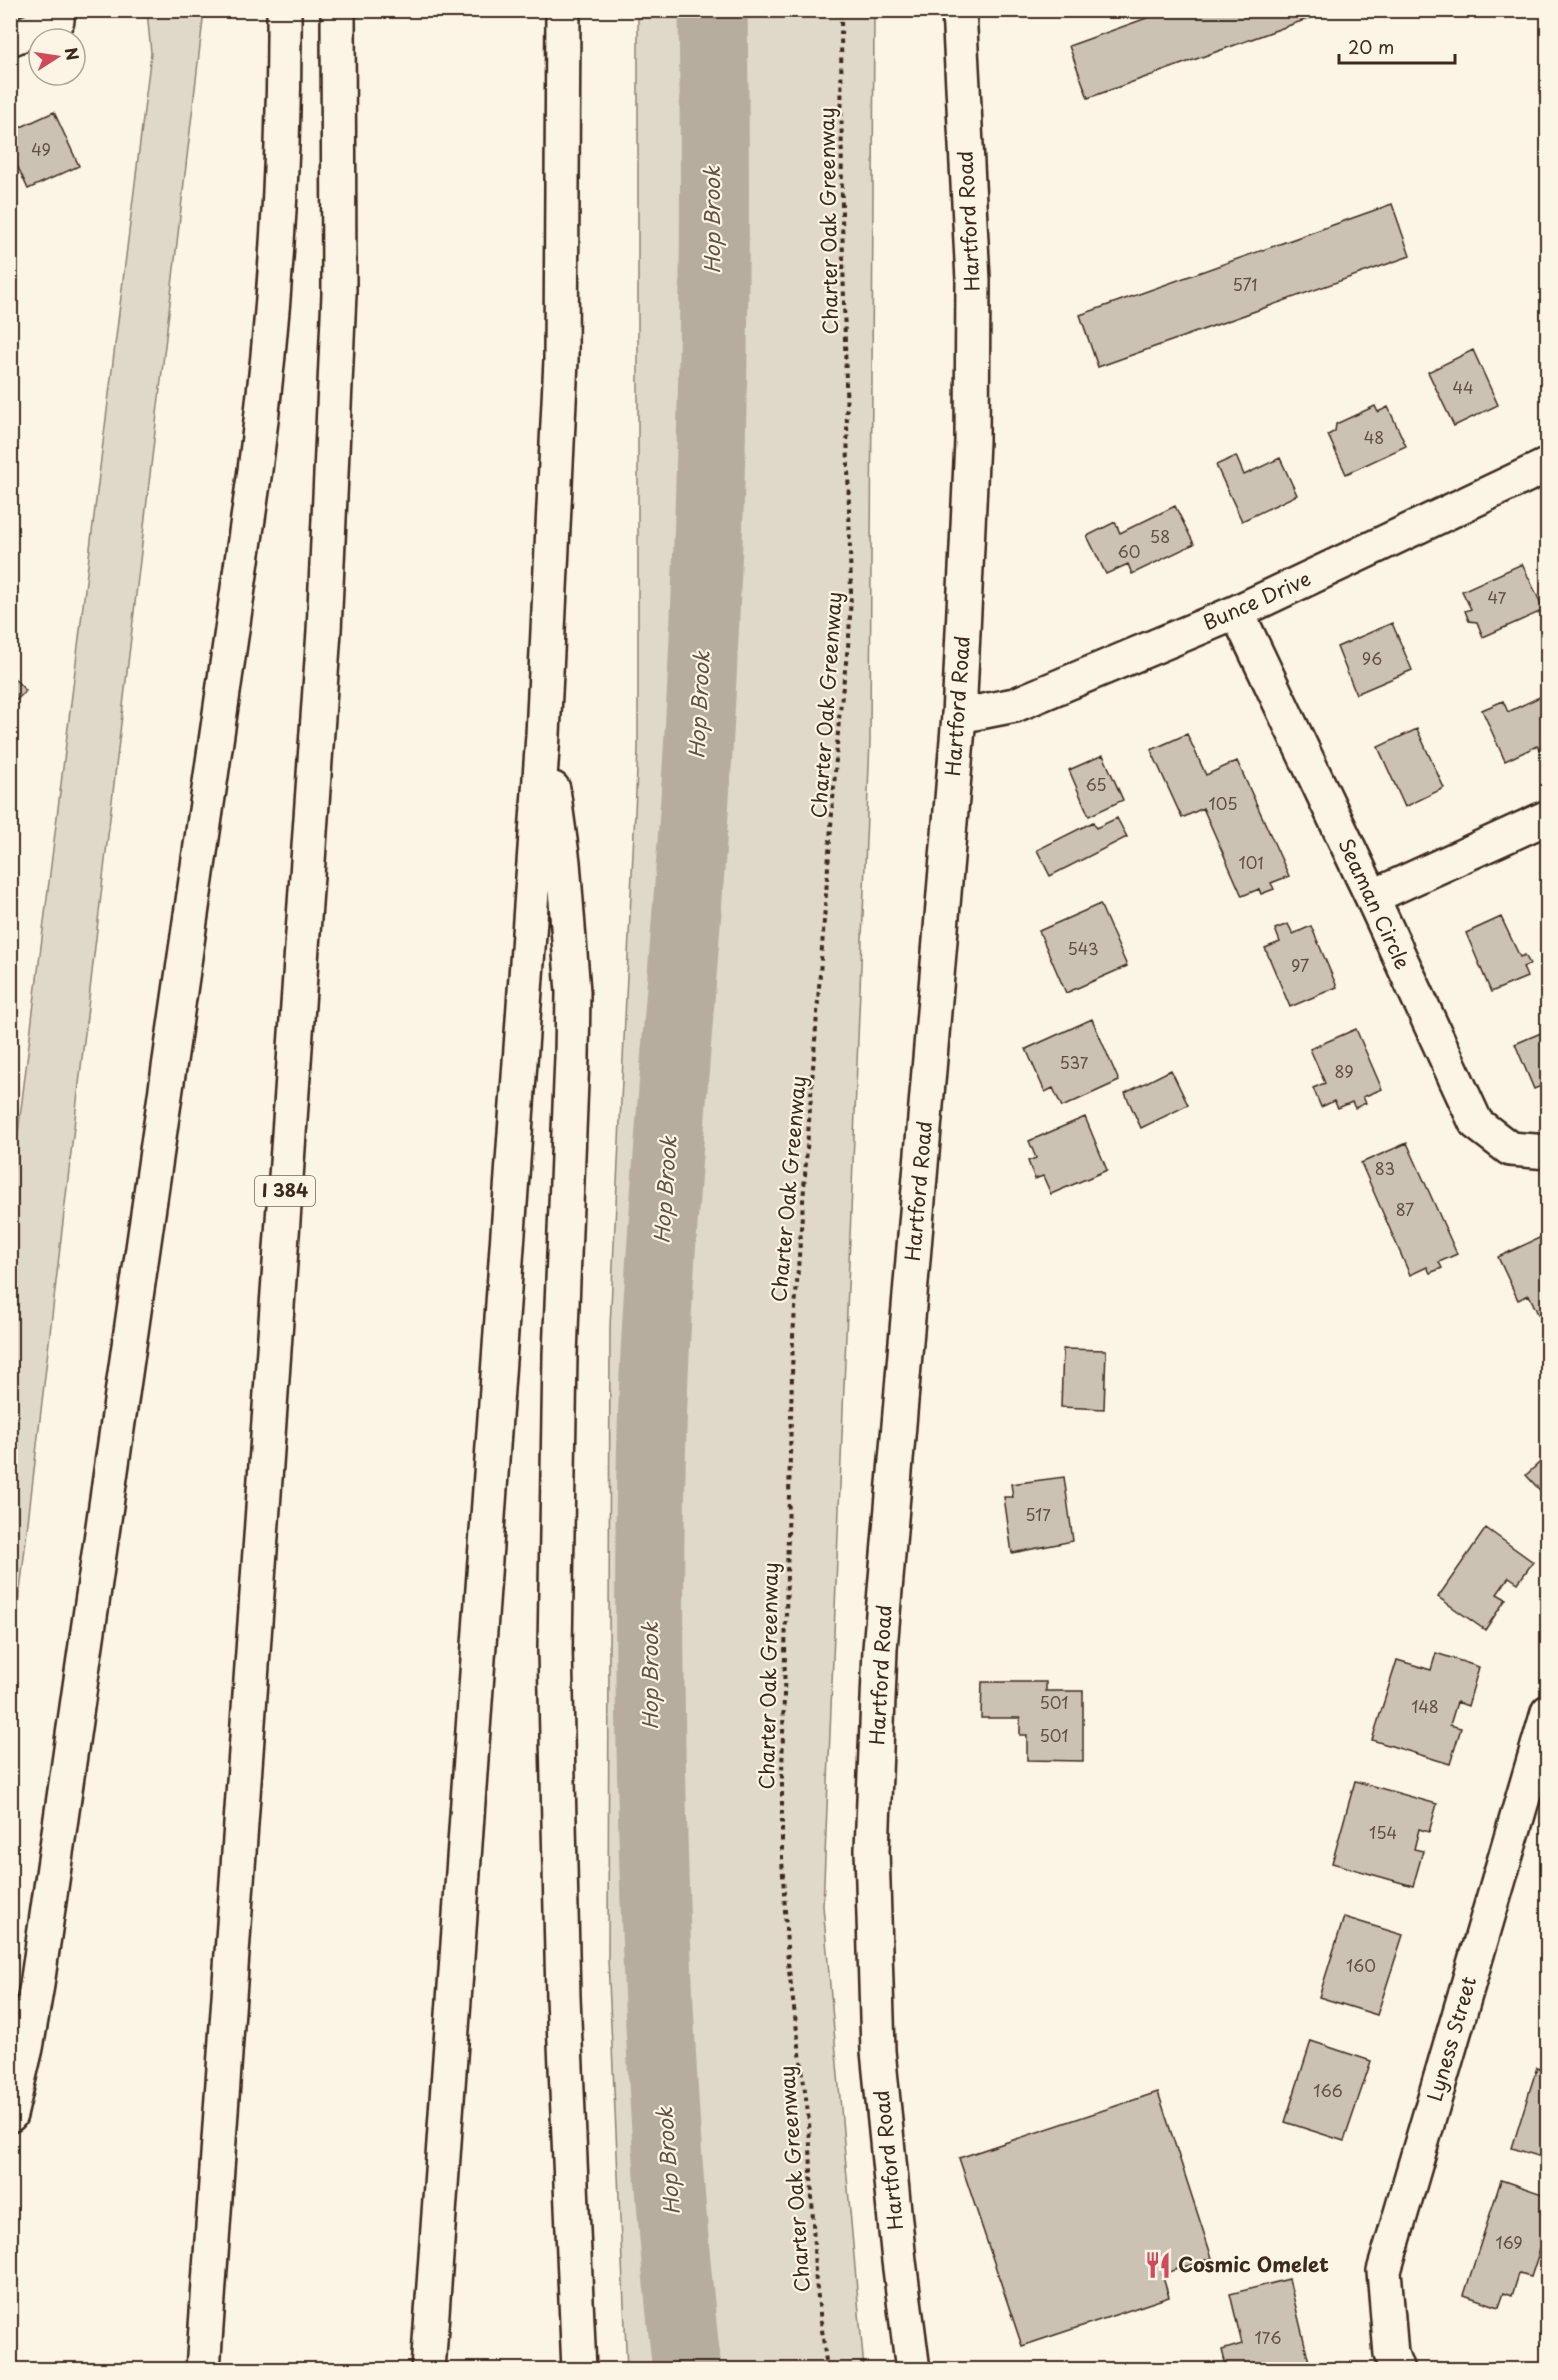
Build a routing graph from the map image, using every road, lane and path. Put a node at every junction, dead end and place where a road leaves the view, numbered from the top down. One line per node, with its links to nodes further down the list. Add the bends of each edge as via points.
1 (284, 10): 16 (main road, via 277,276 257,459 37,1985)
2 (338, 10): 17 (main road, I 384, via 339,294 324,619)
3 (564, 10): 11 (main road, via 561,360)
4 (841, 10): 20 (path, Charter Oak Greenway, via 851,592 793,1336 782,1774 788,1963 809,2121 815,2273)
5 (959, 10): 10 (main road, Hartford Road, via 973,280 972,441)
6 (55, 15): 7 (main road)
7 (10, 39)
8 (1548, 465): 9 (main road, Bunce Drive)
9 (1237, 612): 10 (main road, Bunce Drive, via 1015,705); 13 (main road, Seaman Circle)
10 (959, 716): 21 (main road, Hartford Road, via 880,1650 872,1850 878,2051)
11 (543, 735): 18 (main road); 19 (main road, via 563,862 573,992 560,1355 555,1649 563,1997)
12 (1548, 817): 13 (main road)
13 (1372, 897): 14 (main road, Seaman Circle, via 1476,1123 1510,1149)
14 (1548, 1152)
15 (1548, 1712): 22 (main road, Lyness Street, via 1384,2271 1391,2354)
16 (10, 2115)
17 (203, 2370)
18 (428, 2370)
19 (579, 2370)
20 (826, 2370)
21 (913, 2370)
22 (1397, 2370)

